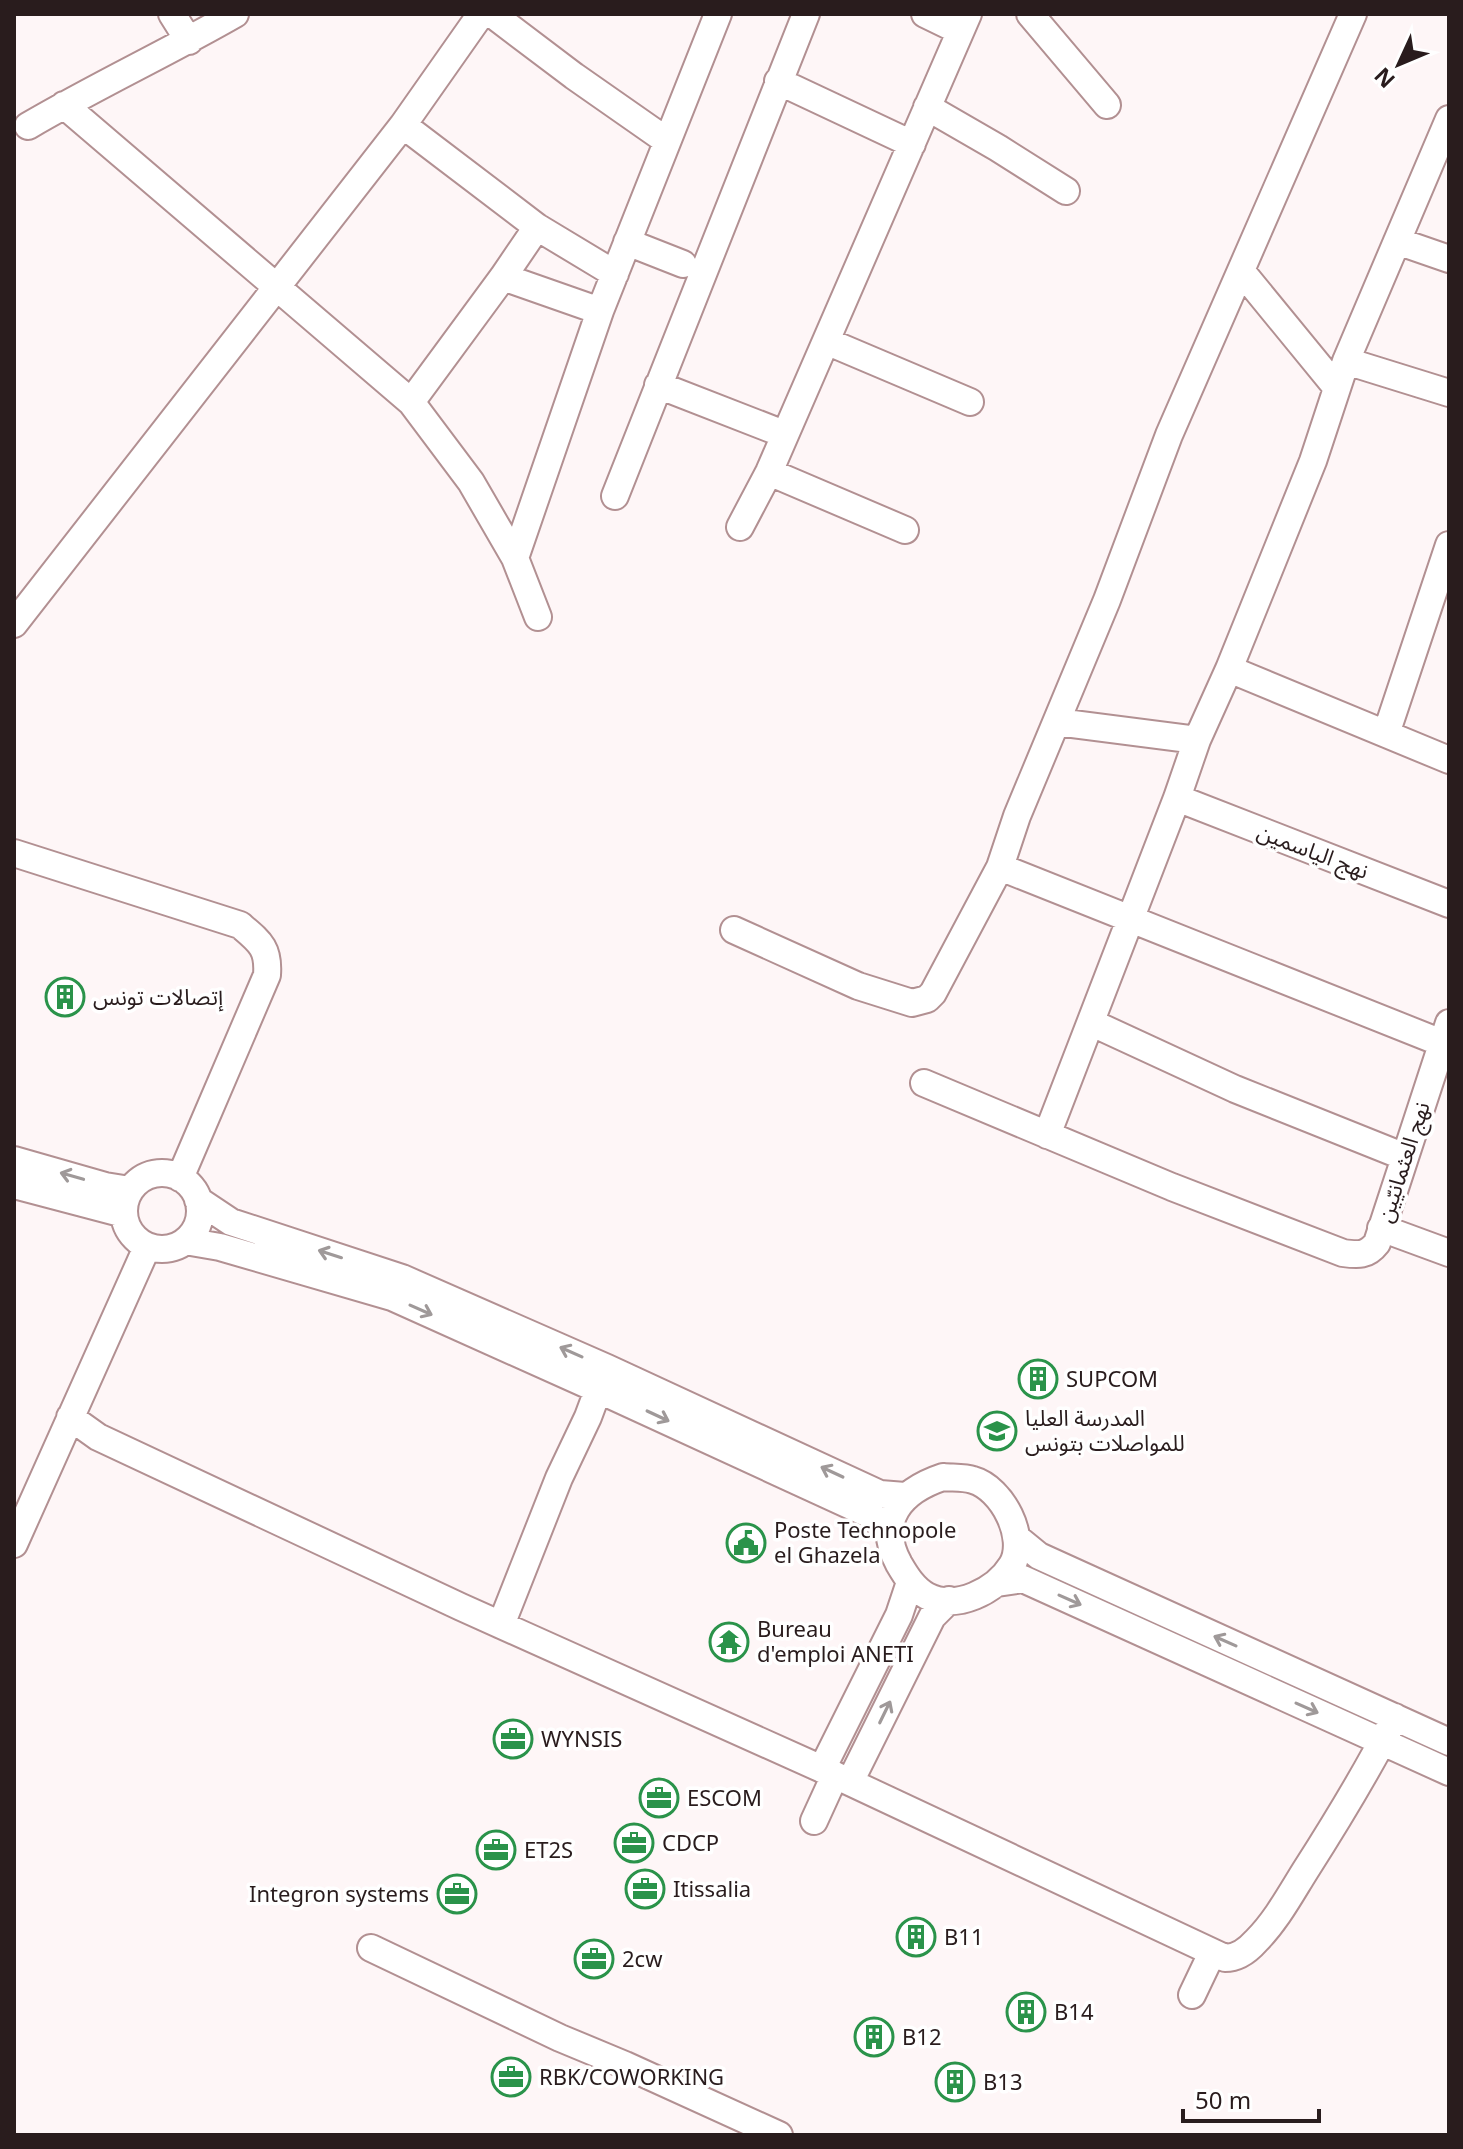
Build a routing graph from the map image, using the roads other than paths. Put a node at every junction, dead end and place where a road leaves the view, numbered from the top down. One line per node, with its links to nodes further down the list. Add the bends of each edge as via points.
1 (172, 14): 11 (street)
2 (235, 14): 11 (street)
3 (481, 14): 17 (street)
4 (492, 14): 19 (street)
5 (718, 14): 19 (street)
6 (806, 14): 12 (street)
7 (925, 14): 10 (street)
8 (1030, 14): 14 (street)
9 (1353, 14): 27 (street)
10 (964, 22): 15 (street)
11 (189, 41): 13 (street)
12 (778, 81): 20 (street); 34 (street)
13 (64, 105): 18 (street); 30 (street)
14 (1107, 105)
15 (927, 107): 20 (street); 21 (street)
16 (1449, 119): 23 (street)
17 (403, 125): 22 (street); 30 (street)
18 (28, 126)
19 (667, 141): 24 (street)
20 (912, 144): 32 (street)
21 (1066, 191)
22 (537, 227): 28 (street); 29 (street)
23 (1397, 241): 25 (street); 33 (street)
24 (627, 242): 26 (street); 28 (street)
25 (1449, 259)
26 (683, 264)
27 (1242, 272): 35 (street); 49 (street, via 1169,435)
28 (615, 274): 31 (street)
29 (503, 277): 31 (street); 37 (street)
30 (275, 287): 37 (street); 47 (street)
31 (600, 311): 45 (street)
32 (826, 341): 38 (street); 39 (street)
33 (1346, 361): 35 (street); 36 (street)
34 (658, 385): 39 (street); 41 (street)
35 (1337, 388): 48 (street)
36 (1449, 393)
37 (411, 402): 45 (street, via 471,482)
38 (970, 402)
39 (784, 434): 40 (street)
40 (769, 472): 42 (street); 43 (street)
41 (615, 496)
42 (740, 527)
43 (905, 530)
44 (1449, 545): 50 (street)
45 (515, 558): 46 (street)
46 (538, 617)
47 (14, 624)
48 (1229, 669): 50 (street); 51 (street)
49 (1057, 722): 51 (street); 55 (street)
50 (1386, 734): 52 (street)
51 (1197, 740): 53 (street)
52 (1449, 760)
53 (1177, 798): 56 (street, نهج الياسمين); 57 (street)
54 (14, 853): 65 (street, via 240,925 268,957 267,975)
55 (1000, 867): 57 (street); 58 (street, via 933,993 921,1001 912,1003 858,986)
56 (1449, 904)
57 (1130, 918): 59 (street); 60 (street)
58 (734, 930)
59 (1092, 1023): 62 (street); 63 (street, via 1235,1089)
60 (1446, 1033): 63 (street, نهج العثمانيّين)
61 (924, 1083): 62 (street, نهج العثمانيّين)
62 (1047, 1135): 69 (street, نهج العثمانيّين, via 1343,1253 1360,1255 1374,1247)
63 (1405, 1157): 69 (street, نهج العثمانيّين)
64 (14, 1160): 68 (street, one-way to 64, via 105,1186)
65 (180, 1178): 67 (street); 68 (street, via 153,1174 140,1180)
66 (14, 1185): 68 (street)
67 (198, 1200): 70 (street, via 196,1229); 73 (street, one-way to 67, via 402,1278 231,1222)
68 (127, 1202): 71 (street, via 127,1226)
69 (1381, 1228): 72 (street)
70 (185, 1241): 71 (street, via 170,1249); 73 (street, one-way to 73, via 392,1297)
71 (147, 1247): 74 (street)
72 (1449, 1253)
73 (602, 1378): 75 (street, one-way to 73, via 880,1494); 76 (street, one-way to 76, via 871,1515); 82 (street)
74 (70, 1417): 78 (street); 82 (street, via 98,1437)
75 (905, 1496): 76 (street, via 891,1514); 77 (street, via 943,1477 975,1480 997,1495)
76 (891, 1534): 79 (street, via 893,1552)
77 (1017, 1538): 80 (street, via 1013,1563); 83 (street, one-way to 77, via 1039,1556)
78 (14, 1544)
79 (910, 1582): 81 (street, via 928,1597); 87 (street)
80 (997, 1583): 81 (street); 85 (street, one-way to 85, via 1023,1579)
81 (949, 1600): 87 (street, one-way to 81, via 932,1617)
82 (501, 1625): 87 (street)
83 (1395, 1717): 84 (street); 85 (street)
84 (1449, 1742)
85 (1382, 1743): 86 (street); 90 (street, via 1270,1925 1233,1958)
86 (1449, 1772)
87 (836, 1775): 88 (street); 90 (street)
88 (814, 1821)
89 (371, 1948): 92 (street)
90 (1212, 1953): 91 (street)
91 (1192, 1995)
92 (779, 2135)

